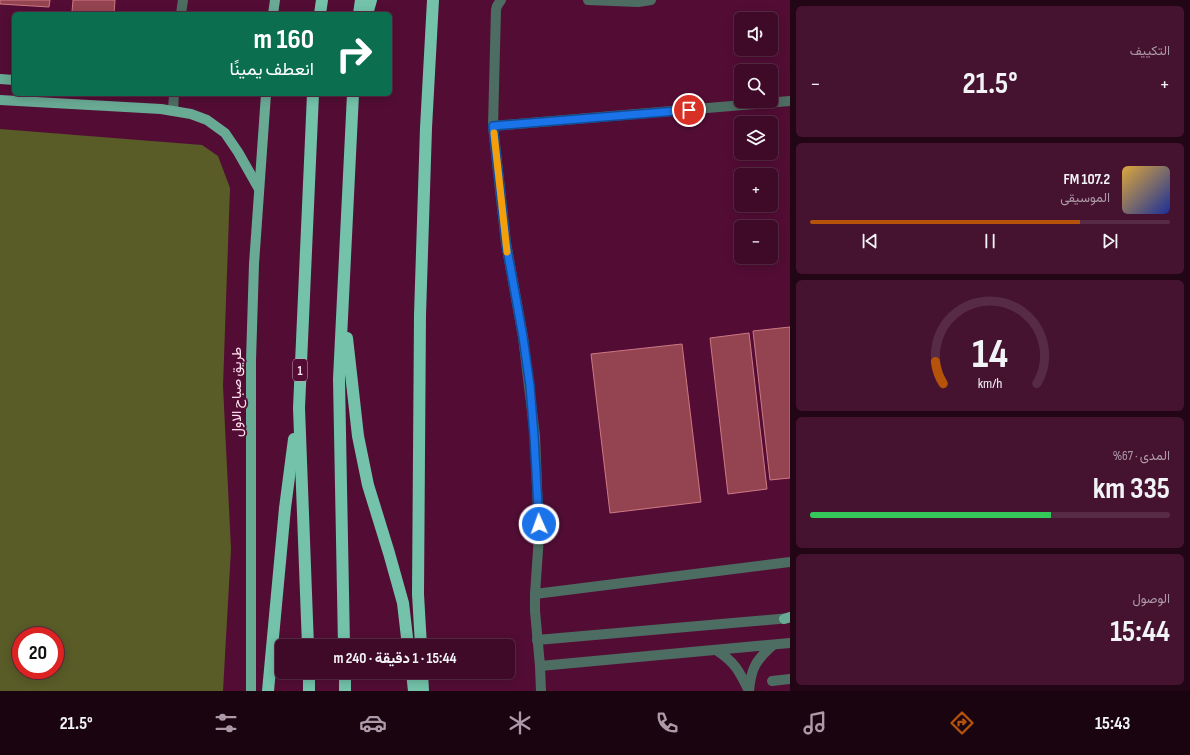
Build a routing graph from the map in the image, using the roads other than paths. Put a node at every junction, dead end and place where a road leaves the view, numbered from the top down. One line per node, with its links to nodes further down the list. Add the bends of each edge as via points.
1 (183, 0): 11 (street)
2 (275, 0): 12 (main road)
3 (314, 0): 13 (highway)
4 (322, 0): 14 (highway)
5 (361, 0): 15 (highway)
6 (371, 0): 16 (highway)
7 (433, 0): 36 (highway, via 420,315 418,594)
8 (501, 0): 26 (street, via 496,10)
9 (588, 0): 10 (street)
10 (652, 0)
11 (182, 12)
12 (273, 12)
13 (314, 12)
14 (320, 12)
15 (359, 12)
16 (368, 12)
17 (0, 80): 18 (main road)
18 (12, 80)
19 (174, 96): 25 (street)
20 (266, 96): 27 (main road, طريق صباح الاول)
21 (313, 96): 29 (highway, 1)
22 (353, 96): 28 (highway)
23 (0, 100): 25 (main road)
24 (790, 101): 26 (street)
25 (173, 111): 27 (main road, via 207,120 225,133)
26 (493, 126): 31 (street, via 506,243 523,337 534,436 539,536)
27 (259, 189): 48 (main road, طريق صباح الاول, via 251,360)
28 (343, 306): 34 (highway, via 339,379); 35 (highway, via 358,436 368,485 402,603)
29 (299, 408): 33 (highway, 1); 49 (highway, via 285,508)
30 (790, 562): 31 (street)
31 (534, 594): 37 (street)
32 (788, 618): 37 (street)
33 (308, 639)
34 (344, 639)
35 (407, 639)
36 (421, 639)
37 (537, 640): 41 (street)
38 (790, 643): 39 (street)
39 (773, 645): 40 (street); 55 (street, via 756,663)
40 (716, 650): 41 (street); 55 (street, via 737,667)
41 (540, 666): 54 (street)
42 (309, 679): 50 (highway)
43 (345, 679): 51 (highway)
44 (413, 679): 52 (highway)
45 (422, 679): 53 (highway)
46 (790, 679): 47 (street)
47 (772, 681)
48 (251, 691)
49 (268, 691)
50 (309, 691)
51 (345, 691)
52 (414, 691)
53 (423, 691)
54 (541, 691)
55 (749, 691)

